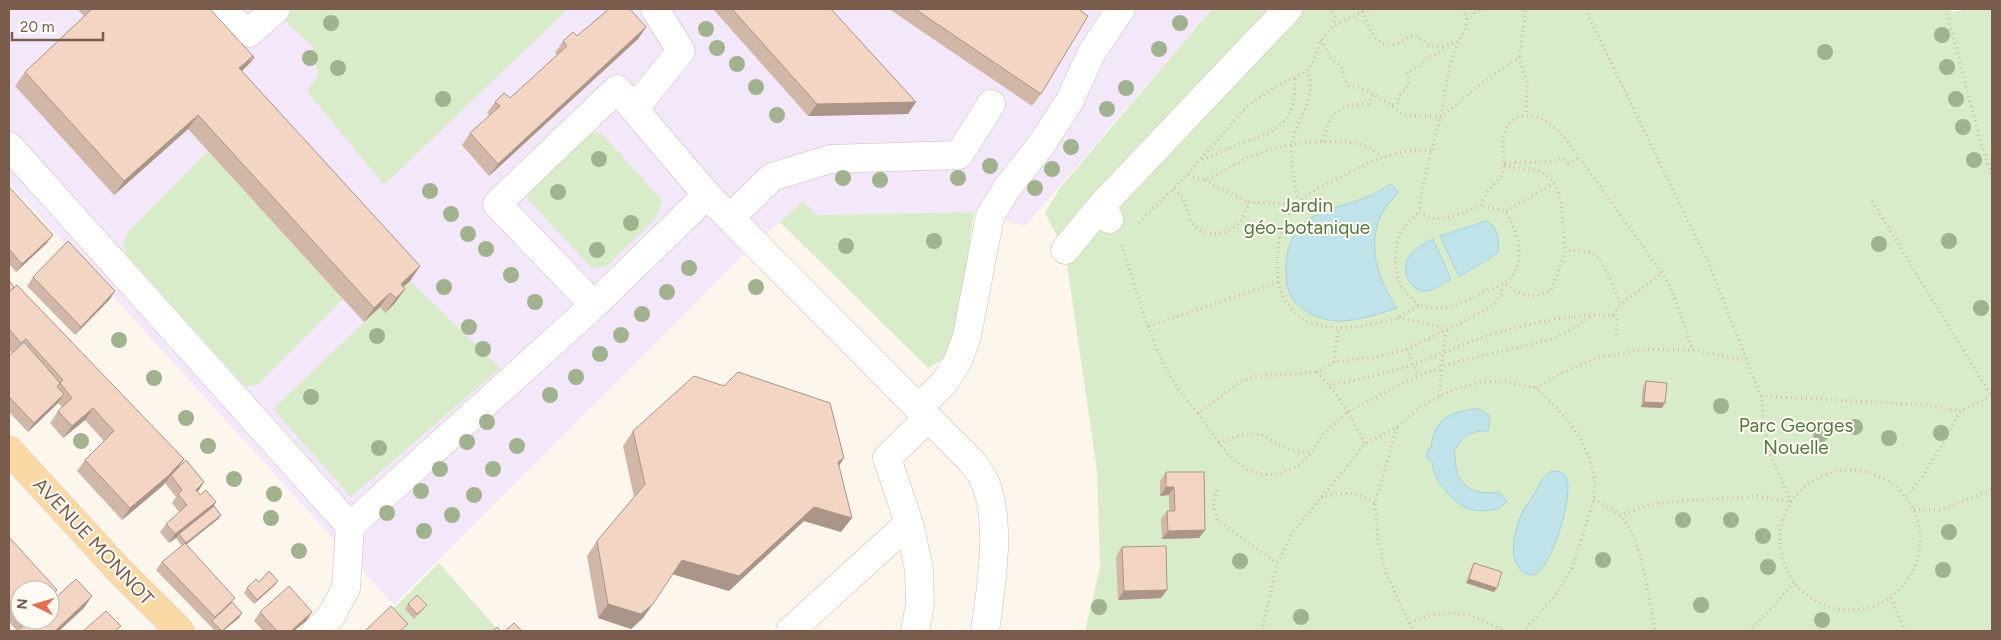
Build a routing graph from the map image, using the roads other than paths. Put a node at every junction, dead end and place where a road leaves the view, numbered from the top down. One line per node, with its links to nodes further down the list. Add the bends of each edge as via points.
1 (219, 9): 2 (street, via 249,33)
2 (276, 9)
3 (655, 9): 7 (street, via 681,51)
4 (1121, 9): 13 (street, via 1092,52 1069,102 990,216 967,336 958,361)
5 (1288, 9): 11 (street, via 1111,221)
6 (991, 104): 10 (street, via 959,155 830,159 772,177)
7 (635, 108): 9 (street); 12 (street, via 617,89 497,204)
8 (9, 146): 16 (street)
9 (707, 195): 10 (street); 12 (street)
10 (730, 218): 13 (street)
11 (1065, 250)
12 (594, 305): 16 (street)
13 (923, 413): 15 (street, via 887,458); 21 (street, via 972,462 984,478 990,499 994,527 993,571)
14 (9, 450): 17 (main road, AVENUE MONNOT)
15 (910, 523): 19 (street); 20 (street, via 919,569 920,604)
16 (350, 526): 18 (street, via 346,588 330,618)
17 (180, 631)
18 (316, 631)
19 (790, 631)
20 (915, 631)
21 (985, 631)

